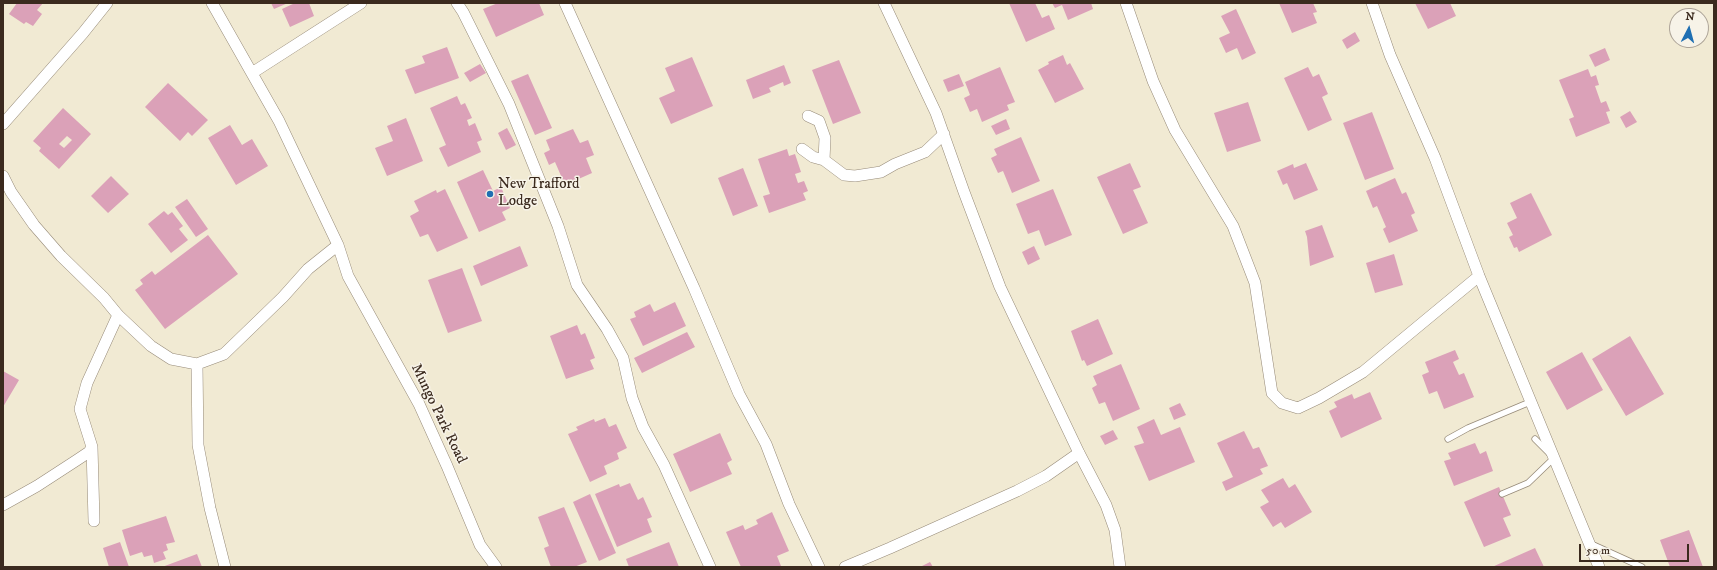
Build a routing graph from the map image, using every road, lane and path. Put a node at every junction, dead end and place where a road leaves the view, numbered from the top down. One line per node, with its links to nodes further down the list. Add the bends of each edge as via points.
1 (107, 3): 11 (street)
2 (212, 3): 9 (street, Mungo Park Road)
3 (361, 3): 9 (street)
4 (457, 3): 32 (street, via 509,104 558,226 577,284 623,358 632,398 643,427 664,465)
5 (565, 3): 33 (street, via 739,394 766,444 789,504)
6 (884, 3): 12 (street)
7 (1126, 3): 17 (street, via 1153,81 1175,130 1233,226 1255,283 1272,393 1282,403 1298,408 1363,372)
8 (1372, 3): 17 (street, via 1390,55 1435,158)
9 (252, 73): 16 (street, Mungo Park Road, via 279,122)
10 (808, 116): 14 (street, via 819,121 825,138)
11 (3, 124)
12 (944, 134): 14 (street, via 925,152 881,172 844,175); 24 (street, via 1000,287)
13 (802, 149): 14 (street, via 813,157)
14 (824, 160)
15 (3, 176): 18 (street, via 34,225)
16 (338, 245): 19 (street, via 308,269 224,354); 31 (street, Mungo Park Road, via 348,276 419,404 480,545)
17 (1479, 276): 20 (street)
18 (118, 315): 19 (street, via 152,346 171,359); 23 (street, via 82,397 80,409)
19 (197, 364): 30 (street, via 198,445)
20 (1530, 402): 21 (lane); 25 (street)
21 (1448, 439)
22 (1535, 439): 25 (lane)
23 (92, 447): 27 (street, via 78,460); 28 (street)
24 (1079, 453): 34 (street, via 1046,476 1016,491); 35 (street, via 1106,505 1115,530)
25 (1554, 458): 26 (lane, via 1528,482); 29 (street)
26 (1502, 494)
27 (3, 505)
28 (94, 521)
29 (1589, 543): 36 (street); 37 (lane)
30 (225, 567)
31 (496, 567)
32 (710, 567)
33 (819, 567)
34 (845, 567)
35 (1120, 567)
36 (1599, 567)
37 (1642, 567)

